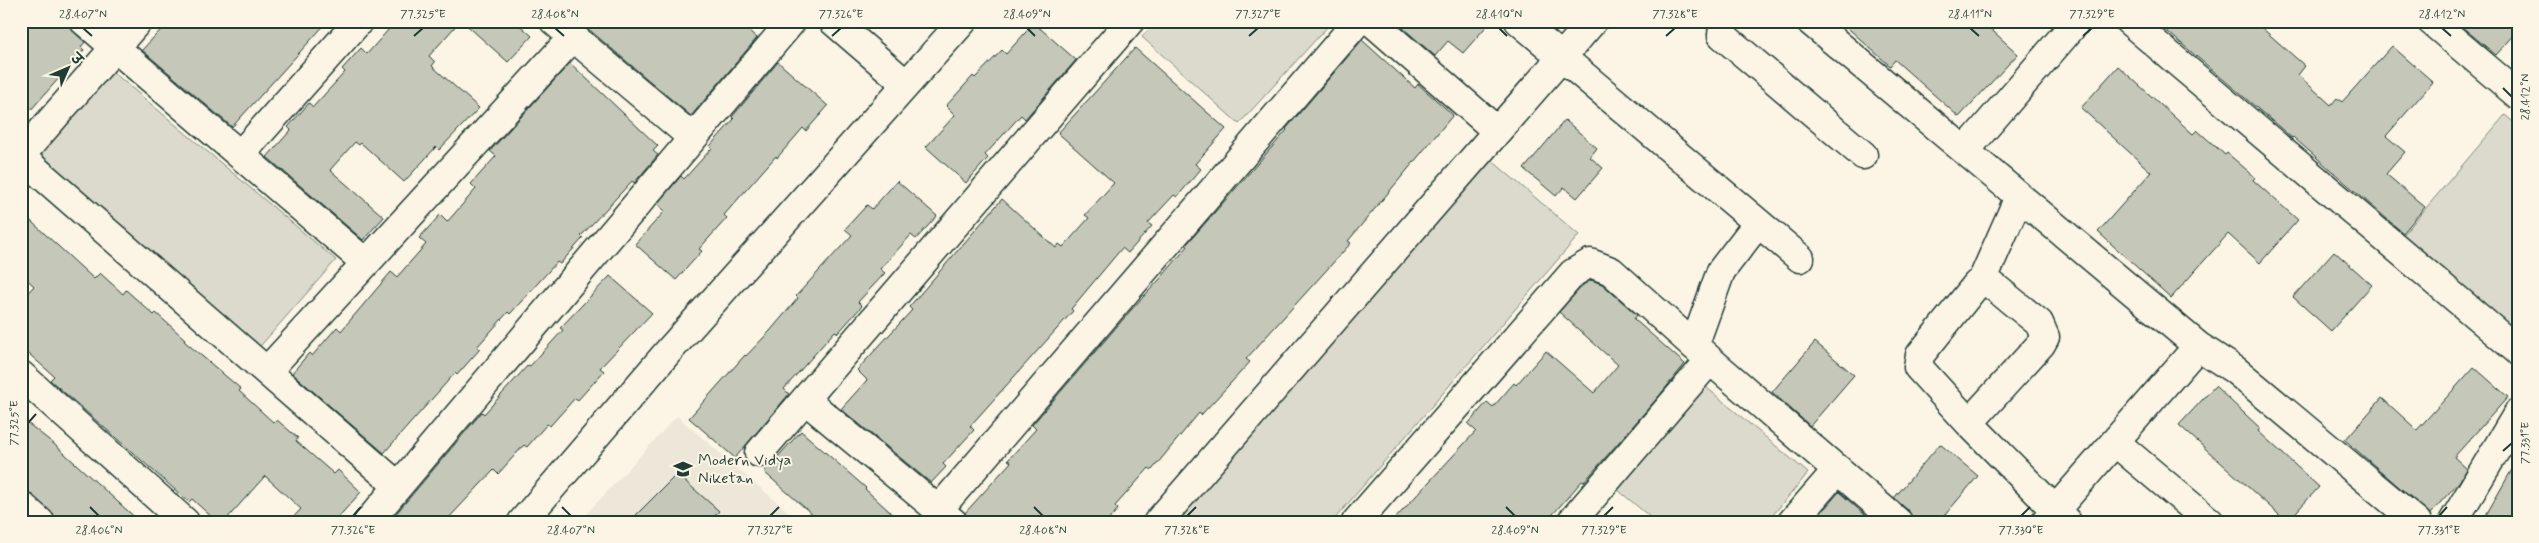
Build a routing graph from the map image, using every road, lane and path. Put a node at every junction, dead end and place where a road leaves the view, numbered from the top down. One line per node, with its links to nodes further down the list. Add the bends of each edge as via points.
1 (84, 21): 18 (street)
2 (138, 21): 18 (street)
3 (359, 21): 25 (street)
4 (792, 21): 23 (street)
5 (833, 21): 20 (street)
6 (962, 21): 20 (street)
7 (1130, 21): 38 (street)
8 (1358, 21): 46 (street)
9 (1372, 21): 22 (street)
10 (1519, 21): 19 (street)
11 (1593, 21): 19 (street)
12 (1724, 21): 26 (street, via 1722,35)
13 (2076, 21): 24 (street)
14 (2129, 21): 34 (street)
15 (2431, 21): 21 (street)
16 (1817, 24): 24 (street)
17 (563, 29): 23 (street); 31 (street)
18 (115, 48): 25 (street); 27 (street)
19 (1561, 58): 22 (street); 29 (street)
20 (906, 84): 51 (street)
21 (2518, 95)
22 (1497, 131): 52 (street)
23 (693, 138): 44 (street)
24 (1965, 151): 28 (street)
25 (240, 155): 31 (street)
26 (1863, 155)
27 (21, 156): 36 (street)
28 (2019, 197): 32 (street); 33 (street)
29 (1758, 223): 30 (street); 35 (street, via 1721,271)
30 (1800, 258)
31 (366, 263): 36 (street)
32 (1982, 281): 40 (street, via 1918,361 1920,372); 40 (street, via 1992,283 2039,323 2045,337)
33 (2198, 346): 41 (street); 58 (street, via 2236,370)
34 (2518, 351)
35 (1702, 353): 43 (street); 53 (street, via 1611,271 1590,263 1573,273); 54 (street)
36 (267, 371): 44 (street)
37 (21, 375): 49 (street)
38 (810, 394): 42 (street); 46 (street, via 811,404)
39 (2518, 413): 59 (street)
40 (1969, 423): 47 (street)
41 (2115, 442): 47 (street); 57 (street)
42 (759, 453)
43 (1838, 469): 55 (street); 56 (street)
44 (398, 486): 50 (street)
45 (21, 505): 48 (street)
46 (946, 515)
47 (2056, 518)
48 (40, 522)
49 (186, 522)
50 (368, 522)
51 (522, 522)
52 (1158, 522)
53 (1356, 522)
54 (1571, 522)
55 (1792, 522)
56 (1898, 522)
57 (2210, 522)
58 (2417, 522)
59 (2452, 522)

